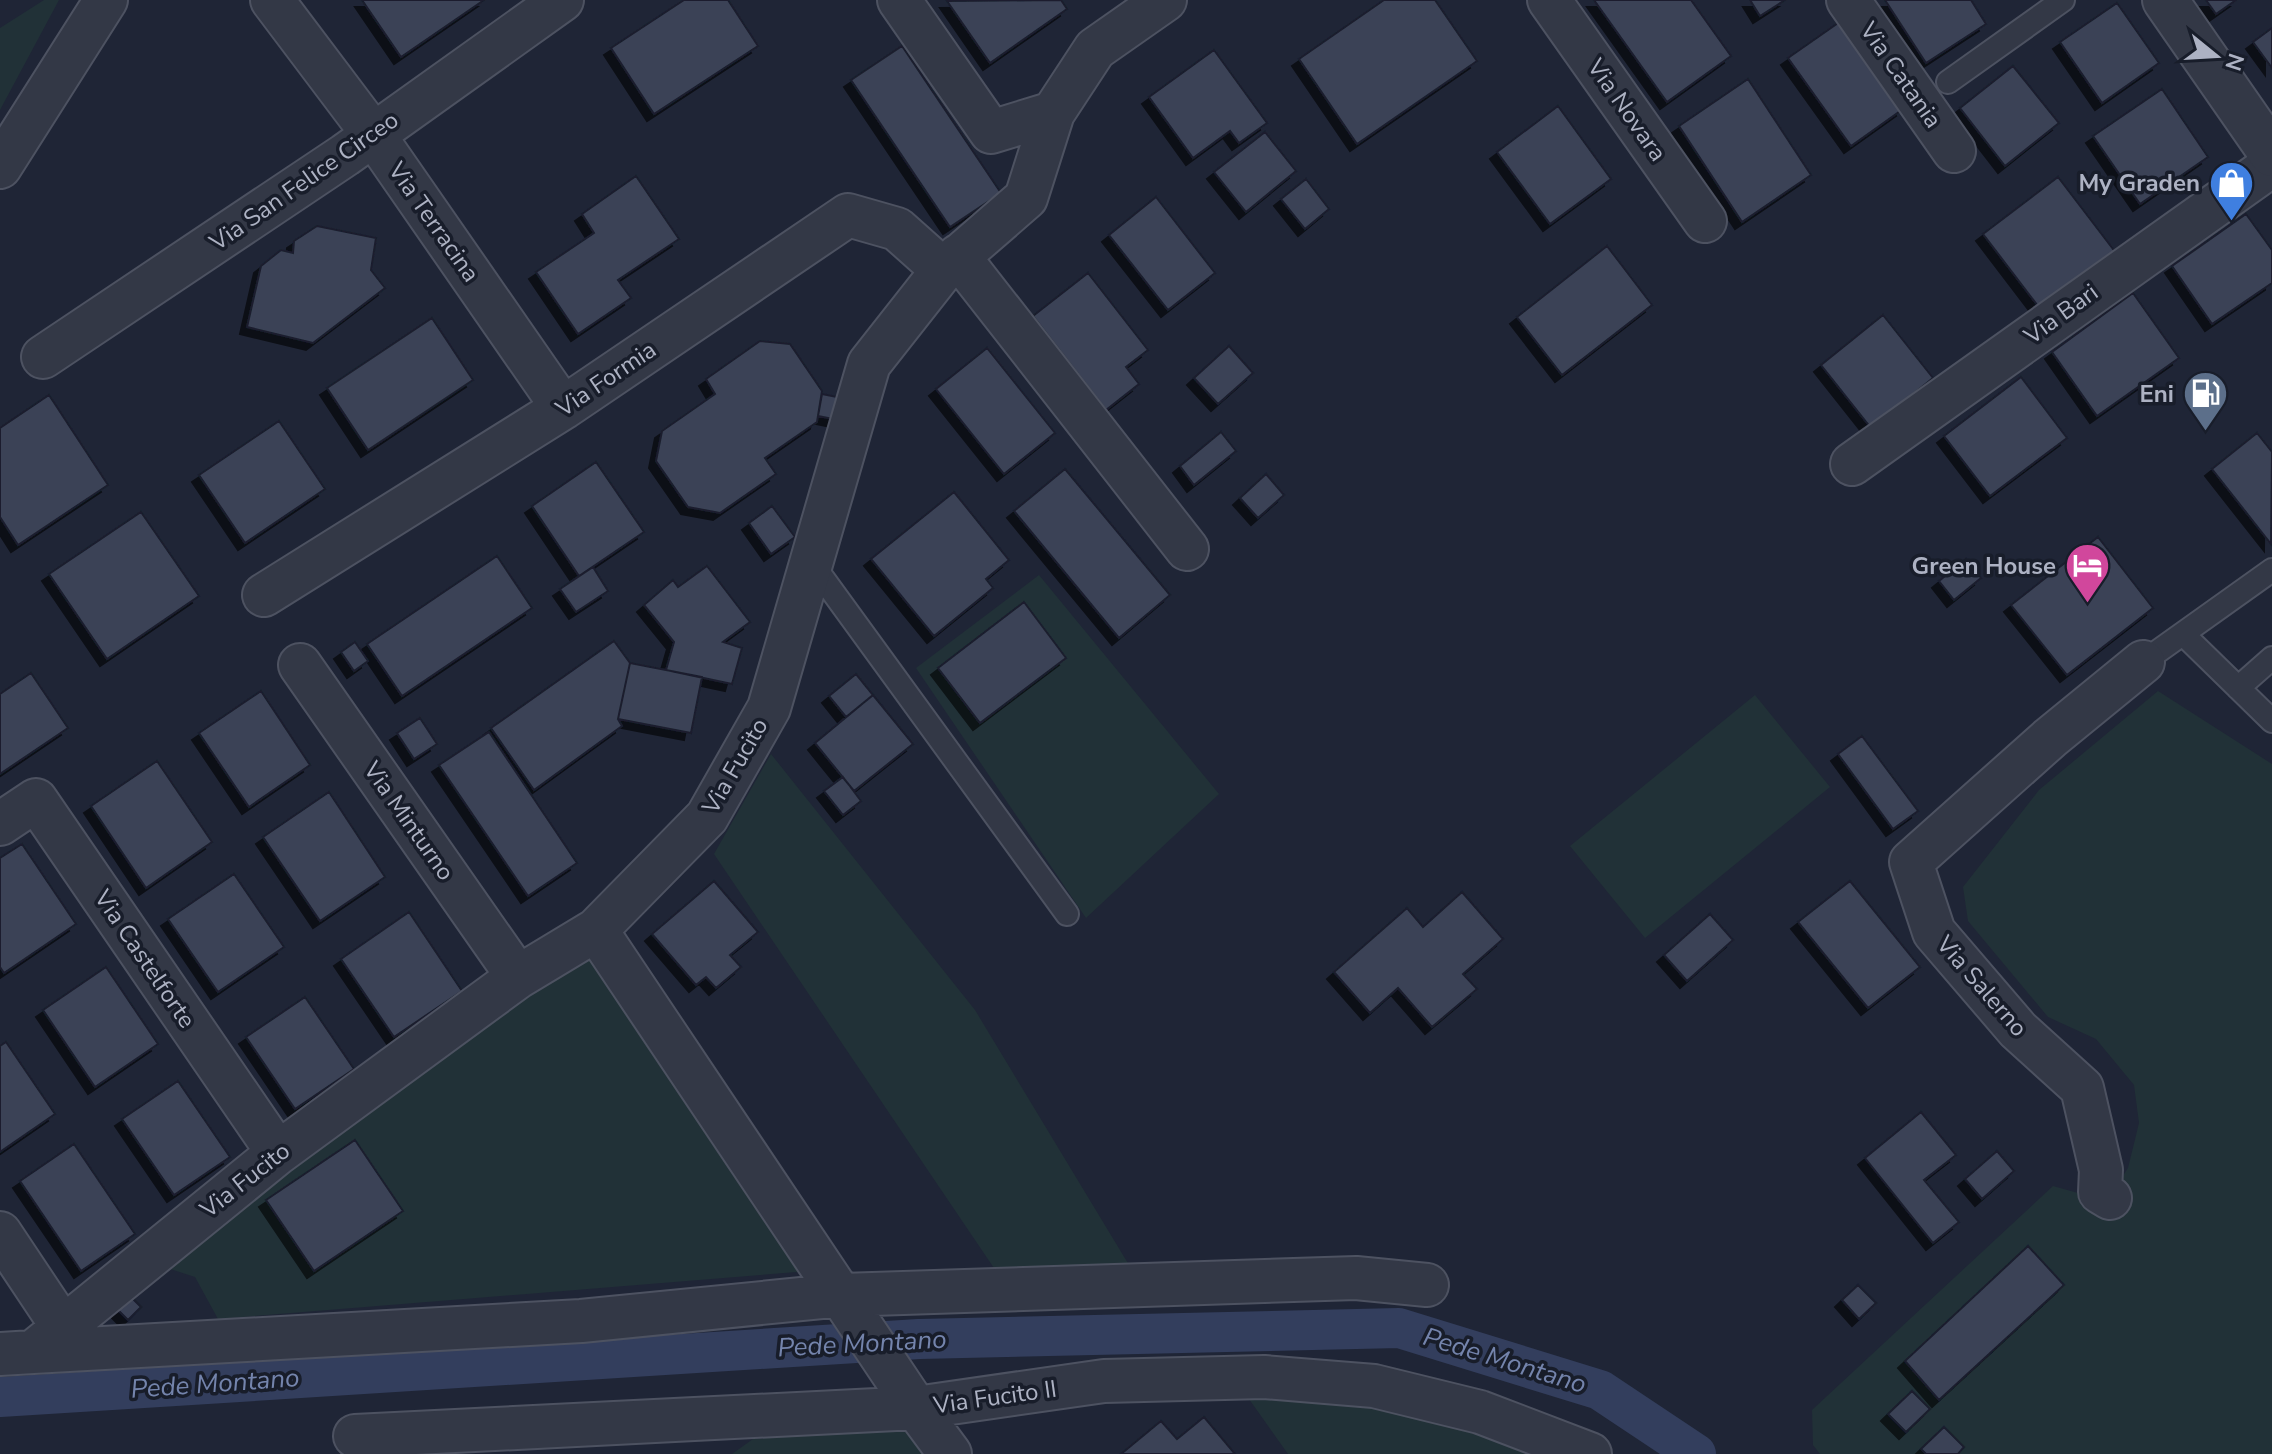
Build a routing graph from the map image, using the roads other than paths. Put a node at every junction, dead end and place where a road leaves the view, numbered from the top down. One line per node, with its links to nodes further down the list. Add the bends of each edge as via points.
1 (106, 0): 16 (street)
2 (272, 0): 12 (street, Via Terracina)
3 (562, 0): 12 (street, Via San Felice Circeo)
4 (899, 0): 11 (street, via 991,132)
5 (1165, 0): 11 (street, Via Fucito, via 1095,49)
6 (1549, 0): 17 (street, Via Novara)
7 (1848, 0): 13 (street, Via Catania)
8 (2063, 0): 10 (lane)
9 (2165, 0): 14 (street)
10 (1948, 82)
11 (1053, 113): 18 (street, Via Fucito, via 1026,198)
12 (373, 134): 19 (street, Via San Felice Circeo); 20 (street, Via Terracina)
13 (1954, 151)
14 (2272, 154)
15 (2272, 165): 21 (street, Via Bari)
16 (0, 167)
17 (1705, 221)
18 (950, 263): 20 (street, Via Formia, via 897,229 848,215); 22 (street); 23 (street, Via Fucito, via 869,364)
19 (43, 357)
20 (563, 408): 25 (street, Via Formia)
21 (1852, 464)
22 (1187, 549)
23 (811, 562): 33 (lane); 34 (street, Via Fucito, via 769,708 707,817)
24 (2272, 570): 26 (lane)
25 (264, 595)
26 (2183, 634): 28 (lane); 30 (lane)
27 (2272, 658): 30 (lane)
28 (2143, 662): 37 (street, Via Salerno, via 1911,862 1934,932 2018,1030 2082,1088 2101,1170 2100,1192)
29 (300, 665): 35 (street, Via Minturno)
30 (2238, 688): 31 (lane)
31 (2272, 721)
32 (0, 824): 36 (street, Via Castelforte, via 36,800)
33 (1067, 914)
34 (596, 930): 35 (street, Via Fucito); 40 (street, Via Fucito II)
35 (518, 977): 36 (street, Via Fucito)
36 (278, 1153): 41 (street, Via Fucito)
37 (2110, 1198)
38 (0, 1233): 41 (street)
39 (1427, 1285): 40 (street, via 1356,1278)
40 (848, 1304): 41 (street); 42 (street, Via Fucito II)
41 (32, 1344)
42 (916, 1408): 43 (street); 44 (street); 45 (street, Via Fucito II, via 1104,1381 1264,1377 1374,1386 1480,1412)
43 (355, 1436)
44 (950, 1454)
45 (1590, 1454)

